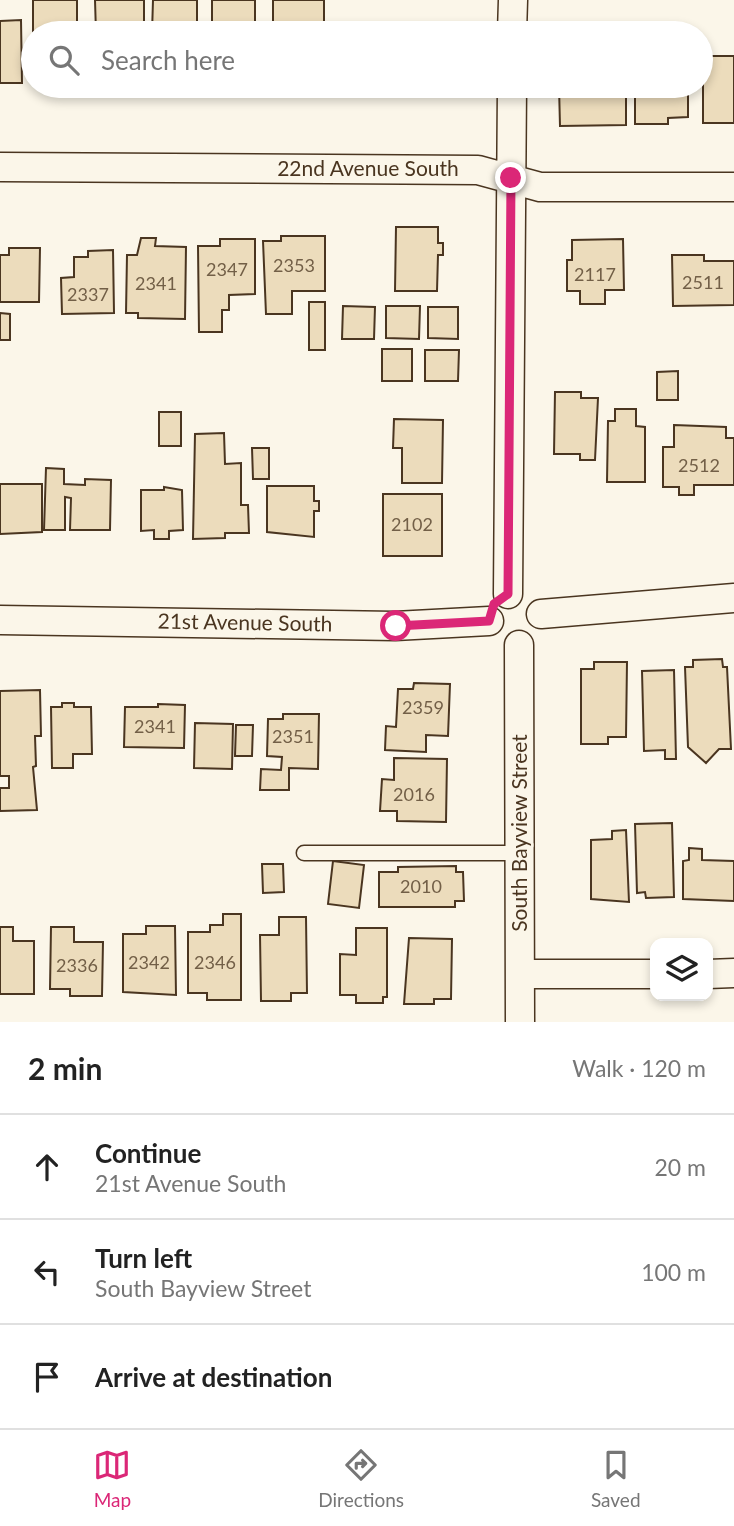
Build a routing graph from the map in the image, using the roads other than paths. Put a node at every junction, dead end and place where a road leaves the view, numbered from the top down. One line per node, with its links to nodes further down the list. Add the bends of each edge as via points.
1 (513, 0): 2 (street)
2 (512, 21)
3 (512, 98): 5 (street)
4 (0, 167): 5 (street, 22nd Avenue South, via 478,170)
5 (511, 178): 6 (street, 22nd Avenue South, via 540,187); 7 (street)
6 (734, 187)
7 (508, 594): 9 (street, via 525,595); 11 (street, via 494,604)
8 (734, 598): 9 (street)
9 (541, 614): 12 (street, via 534,637)
10 (0, 620): 11 (street, 21st Avenue South, via 396,626)
11 (489, 621): 12 (street, via 497,637)
12 (519, 645): 14 (street, South Bayview Street)
13 (304, 853): 14 (lane)
14 (520, 853): 16 (street, South Bayview Street)
15 (734, 973): 18 (street)
16 (520, 974): 17 (street); 19 (street, South Bayview Street)
17 (650, 974)
18 (713, 974)
19 (520, 1022)

